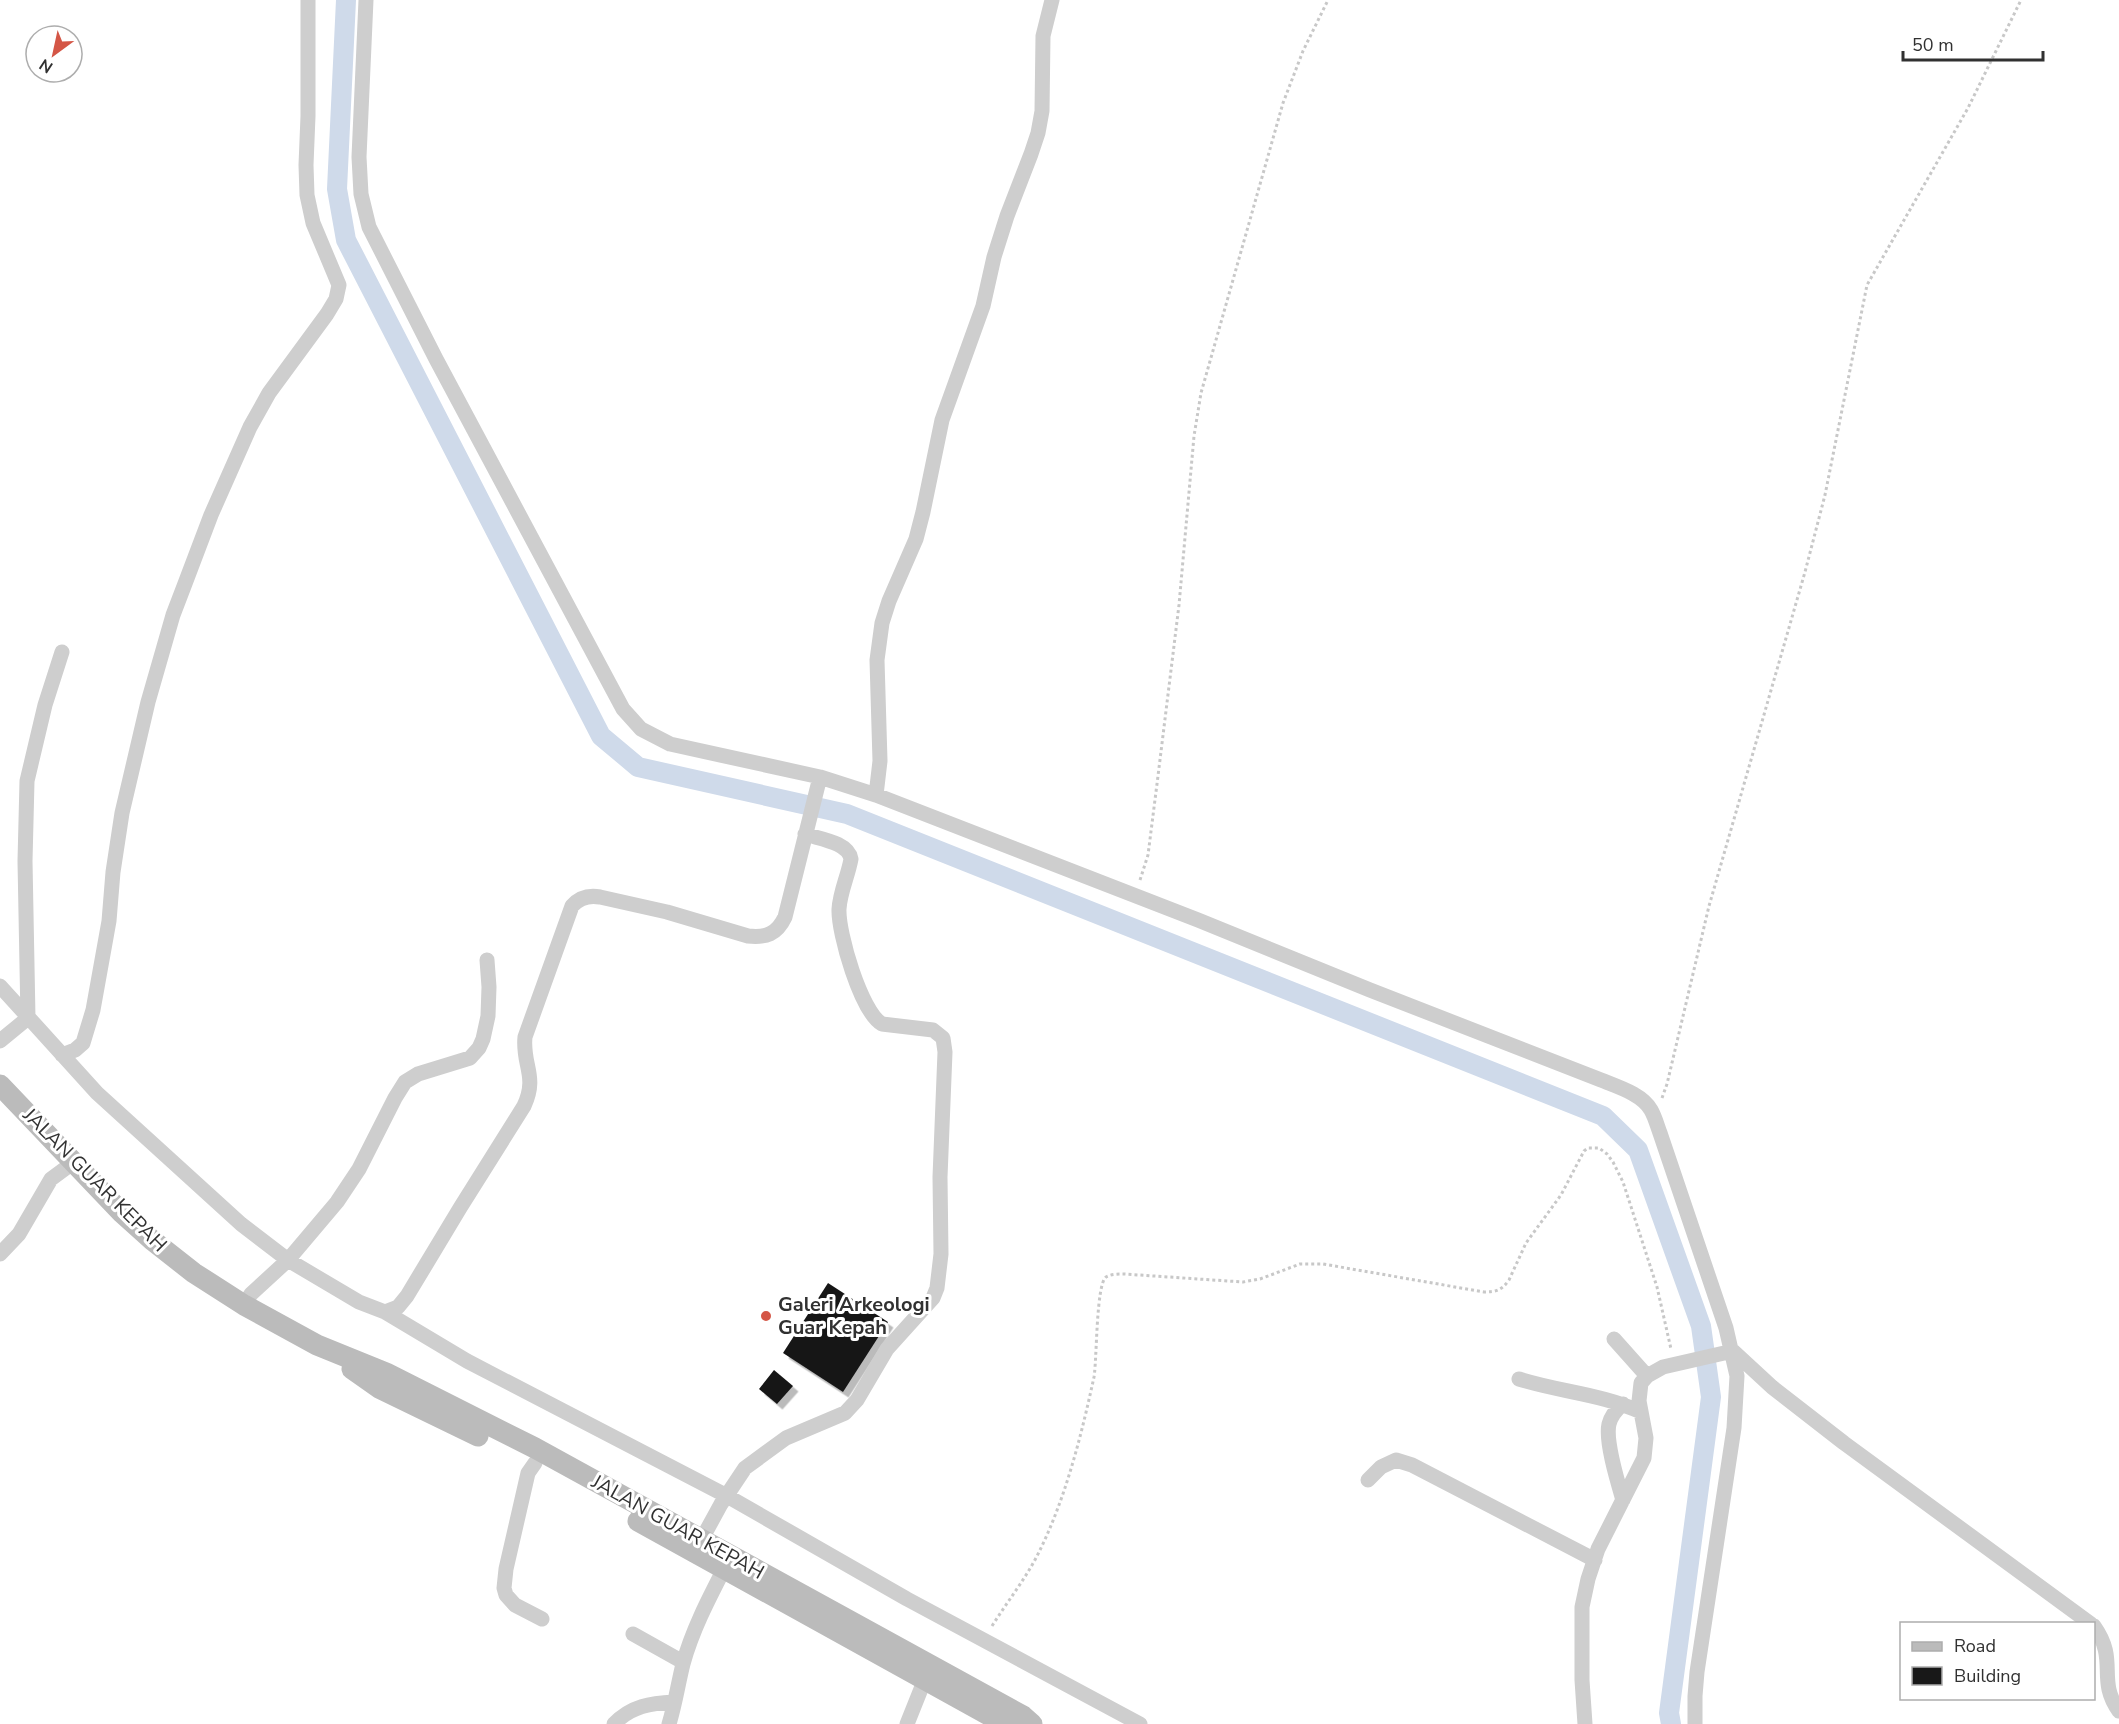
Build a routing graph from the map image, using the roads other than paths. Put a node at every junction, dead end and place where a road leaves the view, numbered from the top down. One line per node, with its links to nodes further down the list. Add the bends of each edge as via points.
1 (308, 0): 12 (street, via 307,195 313,223 339,285 336,299 269,393 250,427 173,615 122,813 93,1010 82,1043)
2 (366, 0): 5 (street, via 359,157 361,194 369,227 623,709 641,729 670,744)
3 (1052, 0): 6 (street, via 1043,36 1038,133 1006,216 980,316 942,420 916,539 880,632)
4 (62, 652): 10 (street, via 27,781)
5 (818, 784): 6 (street); 7 (street)
6 (876, 795): 21 (street, via 1615,1086 1642,1100 1652,1110)
7 (806, 829): 18 (street, via 785,917 778,930 766,936 748,936 600,897 575,902 525,1037 531,1079 524,1106 407,1296 398,1307); 28 (street, via 850,854 839,918 867,1008 882,1024 933,1030 943,1038 938,1288 887,1349 852,1406 839,1417 776,1444 745,1468)
8 (487, 960): 16 (street, via 488,1016 478,1048 470,1058 418,1074 405,1082 345,1191)
9 (0, 986): 10 (street)
10 (28, 1018): 11 (street); 12 (street)
11 (0, 1041)
12 (62, 1055): 16 (street, via 138,1132)
13 (0, 1085): 14 (main road, JALAN GUAR KEPAH)
14 (74, 1162): 15 (street, via 51,1179 19,1234); 17 (main road, JALAN GUAR KEPAH, via 122,1213 194,1274)
15 (0, 1254)
16 (282, 1263): 17 (street); 18 (street)
17 (247, 1300): 20 (main road, JALAN GUAR KEPAH)
18 (386, 1312): 28 (street)
19 (1614, 1339): 22 (street)
20 (317, 1345): 26 (main road, JALAN GUAR KEPAH, via 380,1388); 30 (main road, JALAN GUAR KEPAH, via 386,1373 525,1443)
21 (1733, 1351): 22 (street, via 1677,1363); 34 (street, via 1844,1443); 51 (street, via 1738,1384 1736,1408 1697,1671)
22 (1647, 1376): 25 (street, via 1639,1388)
23 (1519, 1379): 24 (street)
24 (1623, 1404): 25 (street); 29 (street, via 1611,1418 1608,1431)
25 (1641, 1412): 29 (street, via 1646,1438 1644,1458)
26 (535, 1463): 30 (main road, JALAN GUAR KEPAH); 33 (street, via 528,1473 504,1588 515,1605)
27 (1368, 1480): 31 (street, via 1381,1467 1396,1460 1412,1465)
28 (724, 1500): 30 (street); 49 (street)
29 (1623, 1500): 31 (street)
30 (702, 1540): 32 (main road, JALAN GUAR KEPAH); 48 (main road, JALAN GUAR KEPAH)
31 (1595, 1560): 50 (street, via 1582,1607)
32 (724, 1569): 40 (street, via 703,1609); 41 (main road, JALAN GUAR KEPAH)
33 (542, 1619)
34 (2089, 1622)
35 (2095, 1626): 38 (street)
36 (2095, 1627): 39 (street, via 2112,1643)
37 (633, 1634): 40 (street)
38 (2118, 1635)
39 (2117, 1656): 43 (street, via 2112,1694)
40 (683, 1662): 42 (street)
41 (925, 1678): 46 (street); 47 (main road, JALAN GUAR KEPAH)
42 (674, 1702): 44 (street, via 643,1705); 45 (street)
43 (2119, 1711)
44 (614, 1724)
45 (669, 1724)
46 (908, 1724)
47 (1005, 1724)
48 (1032, 1724)
49 (1140, 1724)
50 (1585, 1724)
51 (1695, 1724)

